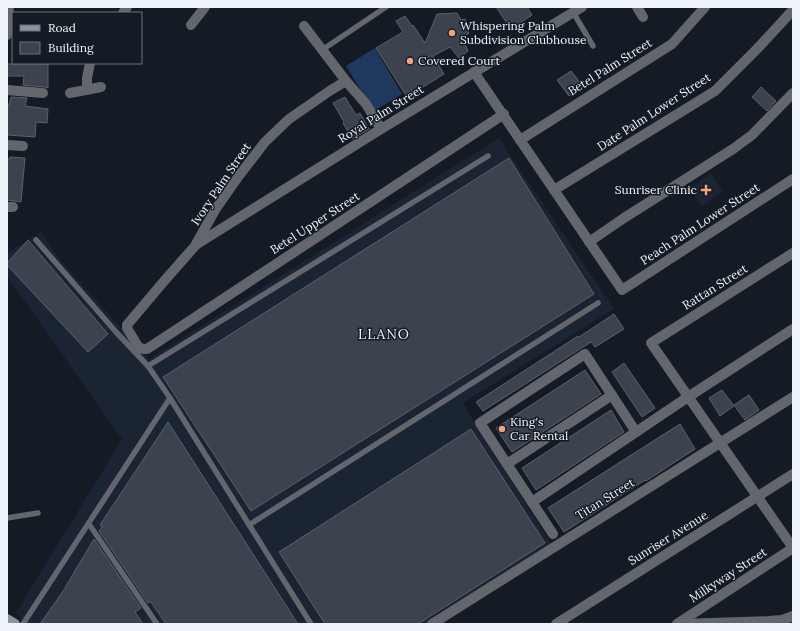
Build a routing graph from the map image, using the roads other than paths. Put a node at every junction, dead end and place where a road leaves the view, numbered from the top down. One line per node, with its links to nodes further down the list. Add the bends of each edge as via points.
1 (9, 7): 11 (street)
2 (205, 7): 9 (street)
3 (386, 7): 13 (lane)
4 (637, 7): 8 (street)
5 (705, 7): 25 (street, Betel Palm Street, via 672,44)
6 (577, 10): 12 (lane); 15 (street, Royal Palm Street)
7 (793, 10): 30 (street, Date Palm Lower Street, via 715,91)
8 (643, 17)
9 (191, 25)
10 (304, 26): 13 (street)
11 (7, 35)
12 (593, 46)
13 (322, 50): 16 (street)
14 (90, 64): 19 (street)
15 (474, 72): 23 (street); 24 (street, Royal Palm Street)
16 (346, 81): 24 (street, via 366,104); 33 (street, Ivory Palm Street, via 289,119 265,142 215,210)
17 (102, 87): 19 (street)
18 (7, 90): 20 (street)
19 (87, 90): 21 (street)
20 (43, 93)
21 (70, 93)
22 (793, 93): 32 (street, via 752,135 733,149)
23 (504, 114): 25 (street); 37 (street, Betel Upper Street, via 147,349)
24 (381, 129): 33 (street, Royal Palm Street)
25 (520, 140): 30 (street)
26 (7, 145): 27 (street)
27 (23, 146)
28 (488, 156): 38 (lane)
29 (793, 179): 32 (street, Peach Palm Lower Street, via 622,290)
30 (554, 190): 32 (street)
31 (36, 240): 38 (lane)
32 (589, 242)
33 (195, 246): 37 (street, Ivory Palm Street, via 127,325)
34 (793, 253): 40 (street, Rattan Street, via 651,343)
35 (598, 303): 52 (lane)
36 (793, 329): 40 (street)
37 (139, 348)
38 (148, 366): 42 (lane)
39 (612, 395): 43 (street); 45 (street); 45 (street, via 585,354 480,422)
40 (688, 397): 43 (street); 44 (street)
41 (793, 397): 44 (street, Titan Street)
42 (170, 398): 51 (lane); 52 (lane)
43 (636, 432): 48 (street)
44 (720, 443): 47 (street); 61 (street, Titan Street)
45 (507, 464): 48 (street)
46 (793, 474): 47 (street, Sunriser Avenue)
47 (758, 496): 54 (street); 62 (street, Sunriser Avenue)
48 (532, 502): 53 (street)
49 (38, 514): 50 (lane)
50 (7, 518)
51 (89, 524): 58 (lane); 59 (lane)
52 (249, 525): 60 (lane)
53 (553, 534)
54 (793, 548): 63 (street, Milkyway Street)
55 (793, 616): 64 (street, via 770,621)
56 (7, 619): 57 (main road)
57 (15, 624)
58 (23, 624)
59 (157, 624)
60 (311, 624)
61 (432, 624)
62 (556, 624)
63 (677, 624)
64 (680, 624)

